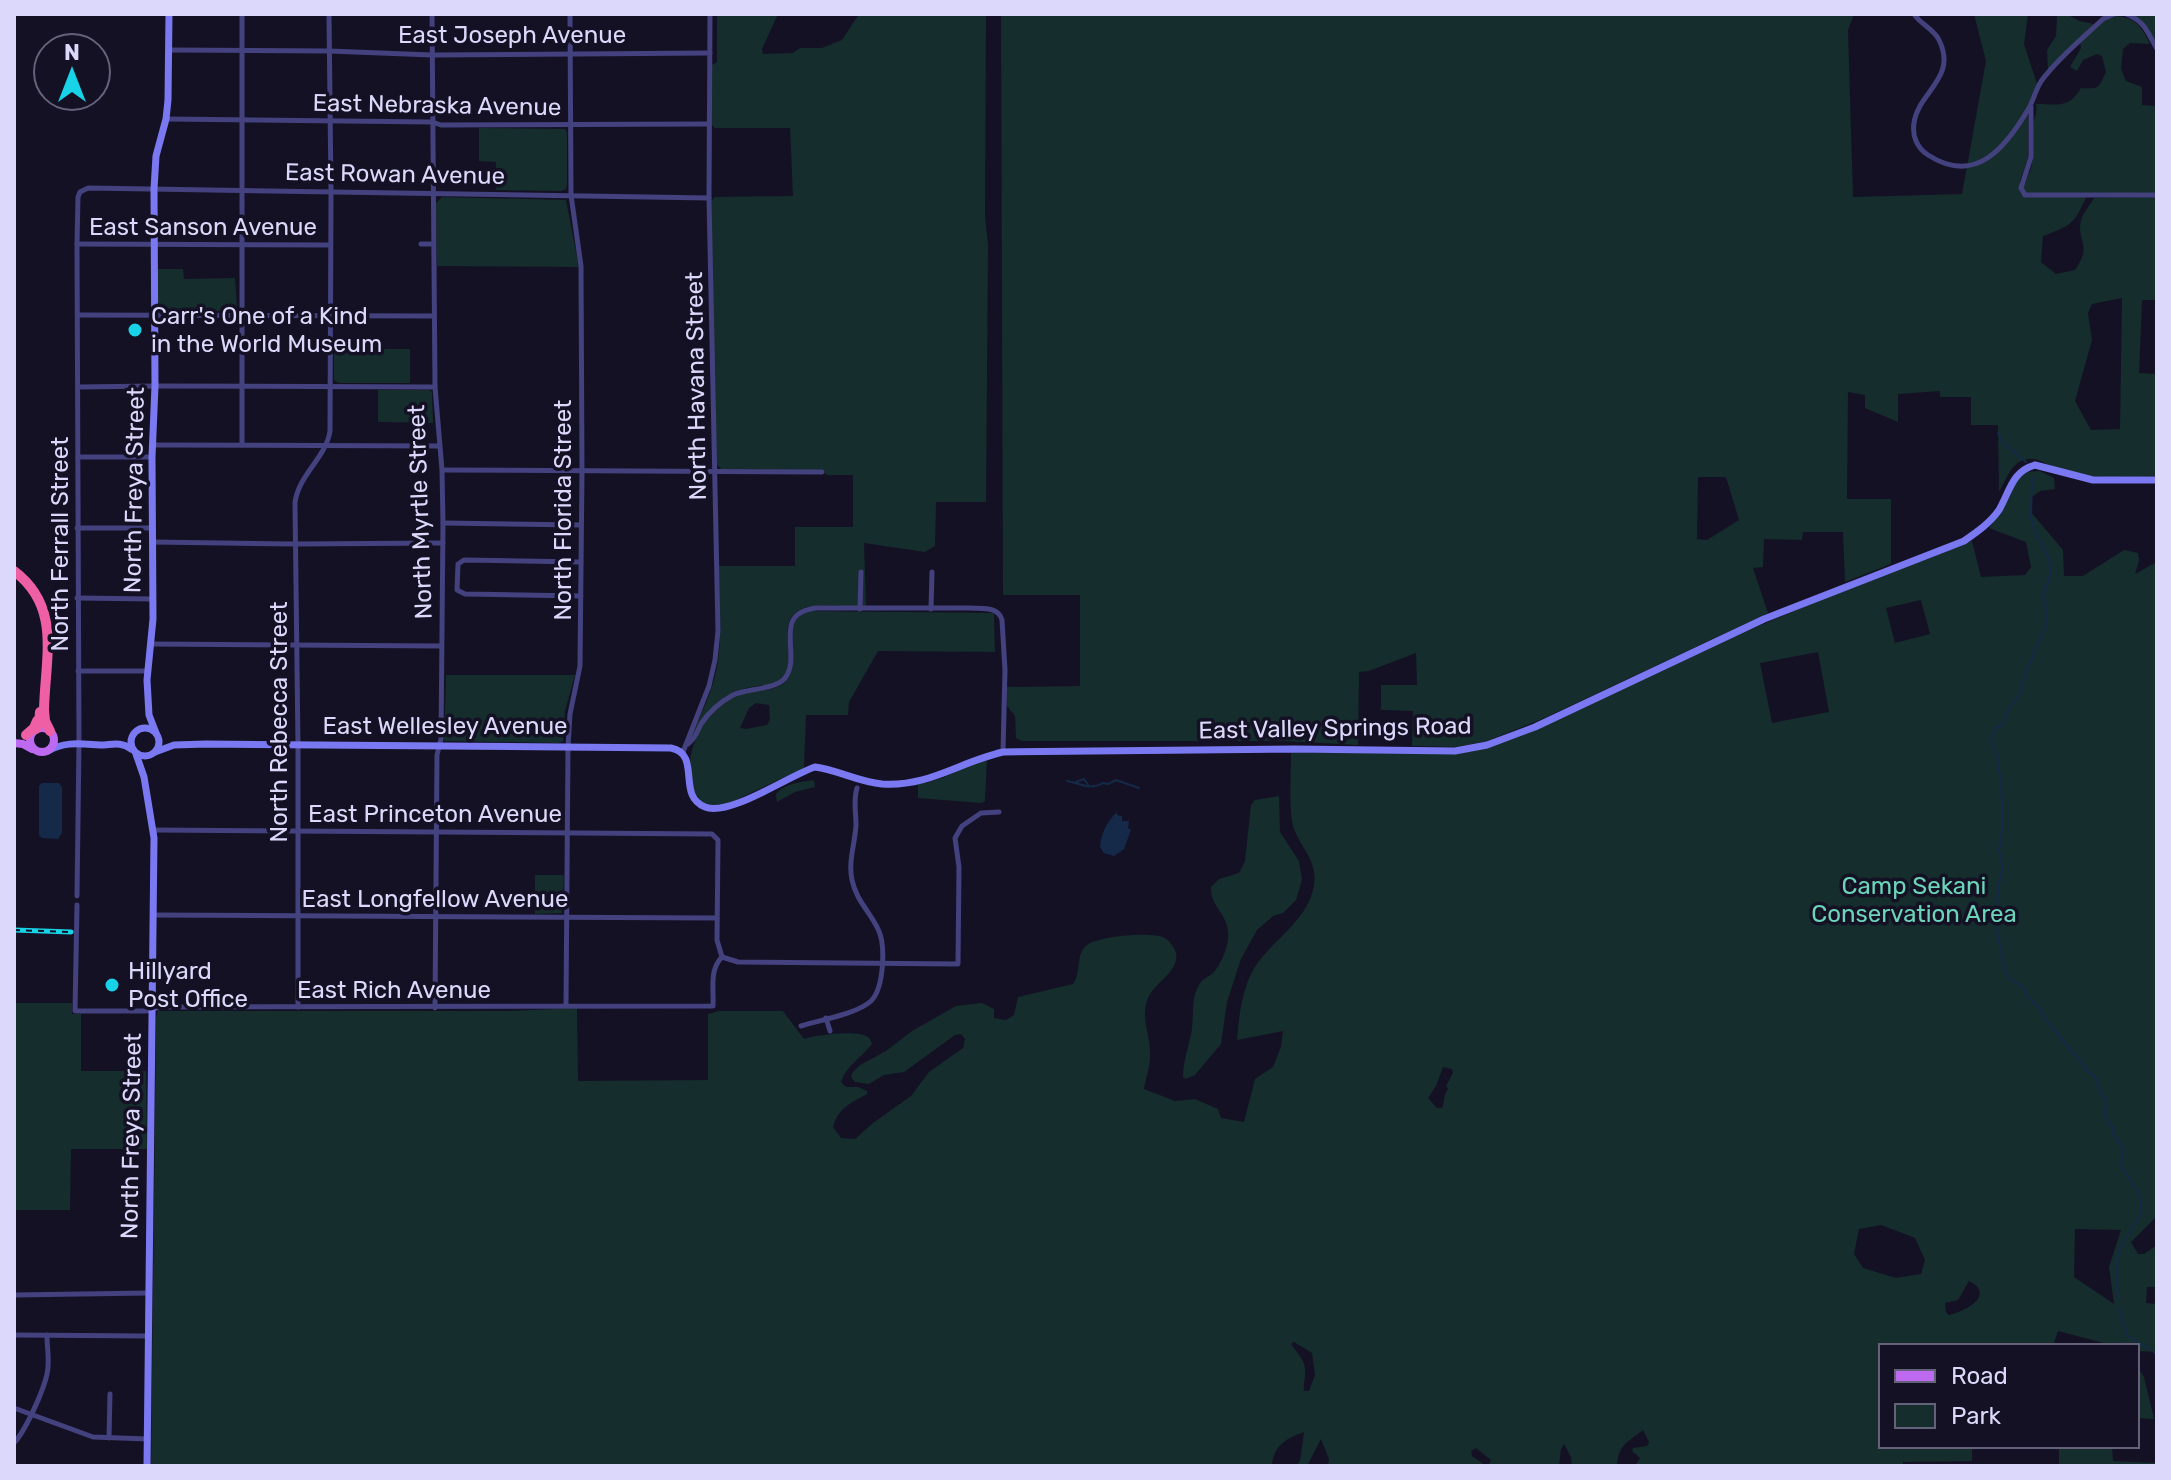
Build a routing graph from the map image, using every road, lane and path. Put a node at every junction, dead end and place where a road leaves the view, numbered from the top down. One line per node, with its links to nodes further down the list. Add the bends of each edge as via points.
1 (169, 14): 11 (street, North Freya Street)
2 (242, 14): 12 (street)
3 (329, 14): 13 (street)
4 (432, 14): 16 (street, North Myrtle Street)
5 (570, 14): 15 (street, North Florida Street)
6 (710, 14): 14 (street, North Havana Street)
7 (1914, 14): 17 (street, via 1936,34 1943,51 1940,78 1913,127 1924,152 1953,166 1979,163 2005,143)
8 (2114, 14): 17 (street, via 2041,81)
9 (2126, 14): 10 (street, via 2145,25)
10 (2157, 49)
11 (170, 50): 12 (street, East Joseph Avenue); 18 (street, North Freya Street)
12 (242, 51): 13 (street, East Joseph Avenue); 19 (street)
13 (329, 51): 16 (street, East Joseph Avenue); 20 (street)
14 (710, 53): 15 (street, East Joseph Avenue); 22 (street, North Havana Street)
15 (571, 54): 16 (street, East Joseph Avenue); 23 (street, North Florida Street)
16 (432, 55): 21 (street, North Myrtle Street)
17 (2031, 106): 30 (street, via 2031,157 2021,188 2025,195)
18 (166, 119): 19 (street, East Nebraska Avenue); 24 (street, North Freya Street)
19 (242, 120): 20 (street, East Nebraska Avenue); 25 (street)
20 (329, 121): 21 (street, East Nebraska Avenue); 27 (street)
21 (432, 122): 23 (street, East Nebraska Avenue); 28 (street, North Myrtle Street)
22 (708, 124): 23 (street, East Nebraska Avenue); 31 (street, North Havana Street)
23 (571, 125): 29 (street, North Florida Street)
24 (154, 189): 25 (street, East Rowan Avenue); 26 (street, East Rowan Avenue); 33 (street, North Freya Street)
25 (242, 190): 27 (street, East Rowan Avenue); 34 (street)
26 (80, 192): 32 (street, North Ferrall Street)
27 (331, 193): 28 (street, East Rowan Avenue); 37 (street)
28 (434, 193): 29 (street, East Rowan Avenue); 36 (street, North Myrtle Street)
29 (571, 195): 31 (street, East Rowan Avenue); 55 (street, North Florida Street, via 581,266)
30 (2157, 195)
31 (709, 198): 56 (street, North Havana Street)
32 (77, 244): 33 (street, East Sanson Avenue); 38 (street, North Ferrall Street)
33 (154, 244): 34 (street, East Sanson Avenue); 39 (street, North Freya Street)
34 (242, 244): 37 (street, East Sanson Avenue); 40 (street)
35 (421, 244): 36 (street)
36 (433, 244): 42 (street, North Myrtle Street)
37 (330, 245): 41 (street)
38 (78, 315): 39 (street); 46 (street, North Ferrall Street)
39 (155, 315): 40 (street); 43 (street, North Freya Street)
40 (243, 316): 41 (street); 44 (street)
41 (330, 316): 42 (street); 45 (street)
42 (434, 316): 47 (street, North Myrtle Street)
43 (155, 386): 44 (street); 46 (street); 48 (street, North Freya Street)
44 (242, 386): 45 (street); 49 (street)
45 (331, 386): 47 (street); 50 (street)
46 (78, 387): 52 (street, North Ferrall Street)
47 (435, 387): 51 (street, North Myrtle Street)
48 (152, 445): 49 (street); 53 (street, North Freya Street)
49 (242, 445): 50 (street)
50 (326, 446): 51 (street); 65 (street, North Rebecca Street, via 296,494)
51 (439, 446): 54 (street, North Myrtle Street)
52 (78, 457): 53 (street); 61 (street, North Ferrall Street)
53 (152, 457): 62 (street, North Freya Street)
54 (442, 470): 55 (street); 59 (street, North Myrtle Street)
55 (582, 471): 56 (street); 60 (street, North Florida Street)
56 (715, 472): 57 (street); 87 (street, North Havana Street, via 717,644 707,694)
57 (822, 472)
58 (2157, 480): 95 (street, East Valley Springs Road, via 2093,480 2027,467 2013,480 1998,511 1964,541 1764,619 1487,745 1455,751)
59 (443, 523): 60 (street); 64 (street, North Myrtle Street)
60 (581, 525): 66 (street, North Florida Street)
61 (77, 528): 62 (street); 71 (street, North Ferrall Street)
62 (152, 528): 63 (street, North Freya Street)
63 (152, 542): 65 (street); 72 (street, North Freya Street)
64 (443, 543): 65 (street); 77 (street, North Myrtle Street)
65 (295, 544): 76 (street, North Rebecca Street)
66 (581, 562): 70 (street, North Florida Street); 70 (street, via 464,560 458,564 457,590)
67 (861, 572): 73 (street)
68 (932, 572): 74 (street)
69 (14, 574): 81 (highway, via 42,616 41,704); 82 (highway, via 33,590 45,612 44,716)
70 (581, 596): 90 (street, North Florida Street, via 580,666)
71 (77, 598): 72 (street); 78 (street, North Ferrall Street)
72 (153, 599): 75 (street, North Freya Street)
73 (860, 609): 74 (street); 87 (street, via 816,608 797,615 790,628 790,668 784,680 729,697)
74 (931, 609): 95 (street, via 999,612 1005,670)
75 (150, 644): 76 (street); 79 (street, North Freya Street)
76 (298, 645): 77 (street); 88 (street, North Rebecca Street)
77 (441, 646): 89 (street, North Myrtle Street)
78 (78, 671): 79 (street); 85 (street, North Ferrall Street)
79 (148, 676): 80 (street, North Freya Street, via 143,720); 83 (street, North Freya Street, via 148,712)
80 (136, 731): 83 (street, via 148,728); 85 (street, via 114,740); 93 (street, via 130,743)
81 (32, 732): 82 (main road); 84 (main road); 91 (main road, via 29,739)
82 (51, 732): 85 (street, via 62,742); 92 (main road, via 54,743)
83 (157, 734): 86 (street, East Wellesley Avenue, via 169,741); 96 (street)
84 (14, 740): 91 (main road)
85 (79, 743): 92 (street); 93 (street, via 123,744); 104 (street, North Ferrall Street)
86 (206, 744): 88 (street, East Wellesley Avenue); 96 (street, East Wellesley Avenue, via 175,745)
87 (687, 744): 94 (street, North Havana Street)
88 (298, 746): 89 (street, East Wellesley Avenue); 101 (street, North Rebecca Street)
89 (439, 747): 90 (street, East Wellesley Avenue); 102 (street, North Myrtle Street)
90 (568, 747): 94 (street, East Wellesley Avenue); 103 (street, North Florida Street)
91 (35, 750): 92 (main road)
92 (48, 751)
93 (134, 752): 96 (street); 98 (street, North Freya Street)
94 (683, 752): 95 (street, East Valley Springs Road, via 692,796 715,809 815,767 880,784 906,784)
95 (1003, 752)
96 (154, 753): 98 (street, North Freya Street, via 147,768)
97 (857, 788): 112 (street, via 852,881 881,936)
98 (149, 806): 100 (street, North Freya Street)
99 (999, 812): 112 (street, via 981,813 955,838 958,964)
100 (153, 830): 101 (street, East Princeton Avenue); 106 (street, North Freya Street)
101 (298, 831): 102 (street, East Princeton Avenue); 107 (street, North Rebecca Street)
102 (436, 832): 103 (street, East Princeton Avenue); 108 (street, North Myrtle Street)
103 (567, 833): 109 (street, North Florida Street); 110 (street, East Princeton Avenue, via 712,834 718,840)
104 (77, 896)
105 (77, 905): 116 (street, East Rich Avenue, via 75,1011)
106 (154, 915): 107 (street, East Longfellow Avenue); 116 (street, North Freya Street)
107 (298, 916): 108 (street, East Longfellow Avenue); 114 (street, North Rebecca Street)
108 (435, 917): 109 (street, East Longfellow Avenue); 115 (street, North Myrtle Street)
109 (566, 917): 110 (street, East Longfellow Avenue); 113 (street, North Florida Street)
110 (717, 918): 111 (street)
111 (722, 957): 112 (street, via 738,962); 113 (street, East Rich Avenue, via 714,969 713,1006)
112 (882, 962): 117 (street, via 878,989 869,1003)
113 (566, 1005): 115 (street, East Rich Avenue)
114 (298, 1007): 115 (street, East Rich Avenue); 116 (street, East Rich Avenue)
115 (435, 1008)
116 (152, 1009): 120 (street, North Freya Street)
117 (826, 1018): 118 (street); 119 (street)
118 (801, 1026)
119 (830, 1031)
120 (149, 1293): 121 (street); 124 (street, North Freya Street)
121 (14, 1295)
122 (14, 1335): 123 (street)
123 (47, 1335): 124 (street); 127 (street, via 48,1368)
124 (149, 1336): 129 (street, North Freya Street)
125 (110, 1394): 128 (street)
126 (14, 1408): 127 (street)
127 (30, 1414): 128 (street); 130 (street)
128 (109, 1438): 129 (street)
129 (148, 1439): 131 (street, North Freya Street)
130 (15, 1442)
131 (147, 1466)

